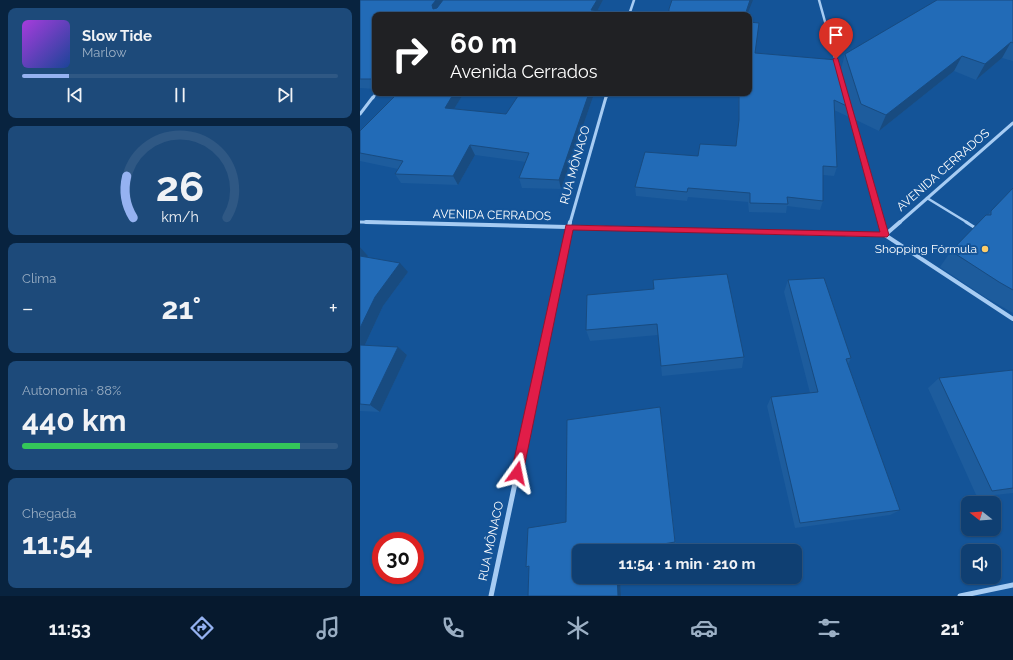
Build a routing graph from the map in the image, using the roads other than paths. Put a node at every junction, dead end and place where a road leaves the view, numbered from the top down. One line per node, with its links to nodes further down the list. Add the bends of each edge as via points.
1 (634, 0): 3 (street)
2 (819, 0): 4 (street)
3 (630, 12)
4 (838, 68)
5 (374, 96): 8 (street)
6 (606, 96): 12 (street, RUA MÔNACO)
7 (849, 106): 14 (street)
8 (360, 114)
9 (1013, 123): 10 (street, AVENIDA CERRADOS)
10 (927, 198): 13 (lane); 14 (street, AVENIDA CERRADOS)
11 (360, 222): 12 (street, AVENIDA CERRADOS)
12 (569, 227): 14 (street, AVENIDA CERRADOS); 17 (street, RUA MÔNACO)
13 (977, 229)
14 (885, 235): 15 (street)
15 (1013, 319)
16 (1013, 585): 18 (street)
17 (491, 596)
18 (960, 596)

